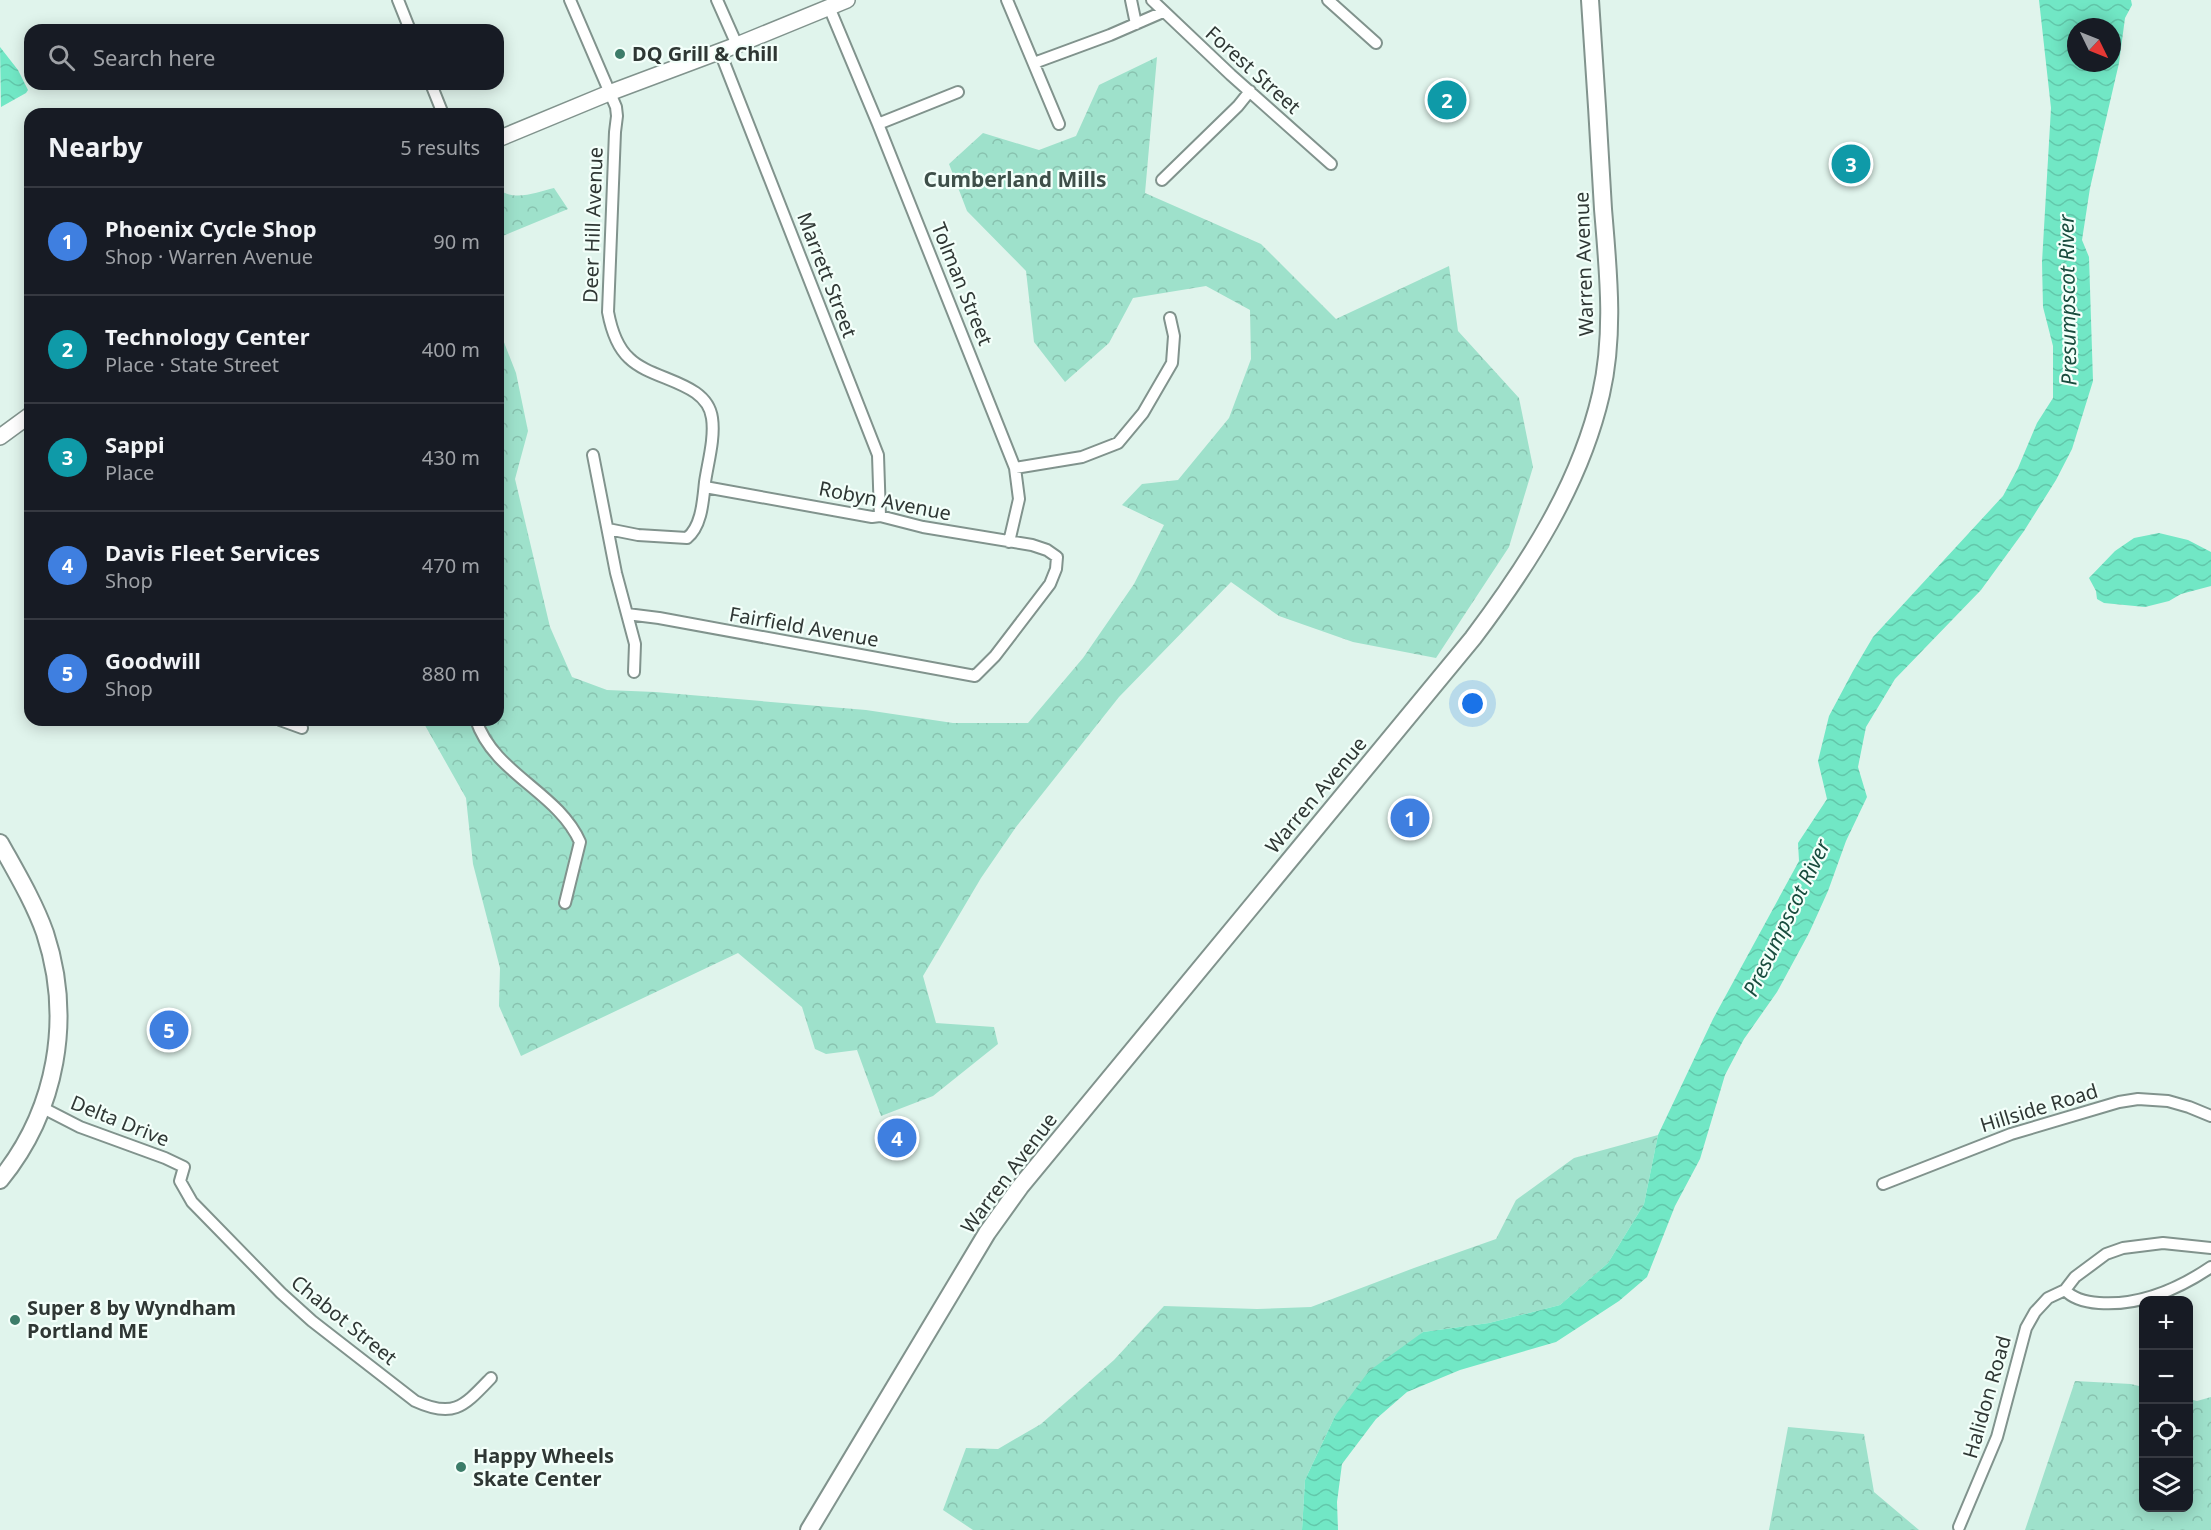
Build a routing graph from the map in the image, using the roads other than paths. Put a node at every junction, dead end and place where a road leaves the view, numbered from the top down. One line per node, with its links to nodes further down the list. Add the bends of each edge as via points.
1 (398, 0): 12 (street)
2 (570, 0): 21 (street, Deer Hill Avenue)
3 (717, 0): 15 (street)
4 (847, 0): 10 (main road)
5 (1007, 0): 17 (street)
6 (1131, 0): 13 (street)
7 (1152, 0): 11 (street, Forest Street)
8 (1328, 0): 14 (street)
9 (1590, 0): 55 (main road, Warren Avenue, via 1610,306 1601,396 1570,485 1538,544 1473,638 1020,1187 987,1233)
10 (829, 7): 15 (main road); 23 (street, Tolman Street)
11 (1163, 12): 13 (street); 19 (street, Forest Street)
12 (408, 24)
13 (1136, 24): 17 (street)
14 (1376, 43)
15 (737, 45): 16 (main road)
16 (720, 52): 21 (main road); 34 (street, Marrett Street, via 878,455)
17 (1034, 63): 24 (street)
18 (433, 90): 22 (street)
19 (1250, 91): 26 (street, Forest Street); 27 (street)
20 (958, 92): 23 (street)
21 (609, 93): 25 (main road); 33 (street, Deer Hill Avenue, via 617,116 610,323 628,357 646,371 701,396 708,406 712,418)
22 (441, 108)
23 (878, 124): 32 (street, Tolman Street)
24 (1059, 124)
25 (504, 137)
26 (1331, 164)
27 (1162, 180)
28 (1170, 318): 32 (street, via 1174,336 1172,363 1143,413 1118,443 1082,457)
29 (24, 419): 30 (main road)
30 (0, 437)
31 (593, 454): 35 (street)
32 (1015, 468): 36 (street, Tolman Street, via 1019,499)
33 (705, 487): 34 (street, Robyn Avenue); 35 (street, Deer Hill Avenue, via 697,525 687,538)
34 (880, 516): 36 (street, Robyn Avenue)
35 (608, 529): 37 (street)
36 (1010, 542): 39 (street, Robyn Avenue, via 1047,550 1057,557 1056,569 1050,584)
37 (627, 614): 38 (street, via 635,644); 39 (street, Fairfield Avenue)
38 (634, 672)
39 (975, 676)
40 (296, 726): 42 (street)
41 (479, 726): 44 (street, via 491,749 559,811 577,834 580,842)
42 (302, 728)
43 (0, 843): 45 (main road, via 44,930 55,974 58,1037)
44 (565, 903)
45 (43, 1108): 47 (street, Delta Drive, via 80,1127); 48 (main road, via 24,1148)
46 (2211, 1116): 49 (street, Hillside Road, via 2168,1101 2119,1102 2011,1134)
47 (184, 1167): 53 (street, Chabot Street, via 180,1181 192,1202 281,1293 312,1322 415,1401 448,1410 463,1404)
48 (0, 1179)
49 (1883, 1184)
50 (2211, 1248): 52 (street, Halidon Road, via 2163,1243 2123,1248 2097,1259 2074,1277)
51 (2211, 1267): 52 (street, via 2178,1287 2124,1304 2092,1302)
52 (2065, 1290): 54 (street, Halidon Road, via 2048,1298 2026,1328 1997,1437)
53 (491, 1378)
54 (1959, 1527)
55 (809, 1530)

